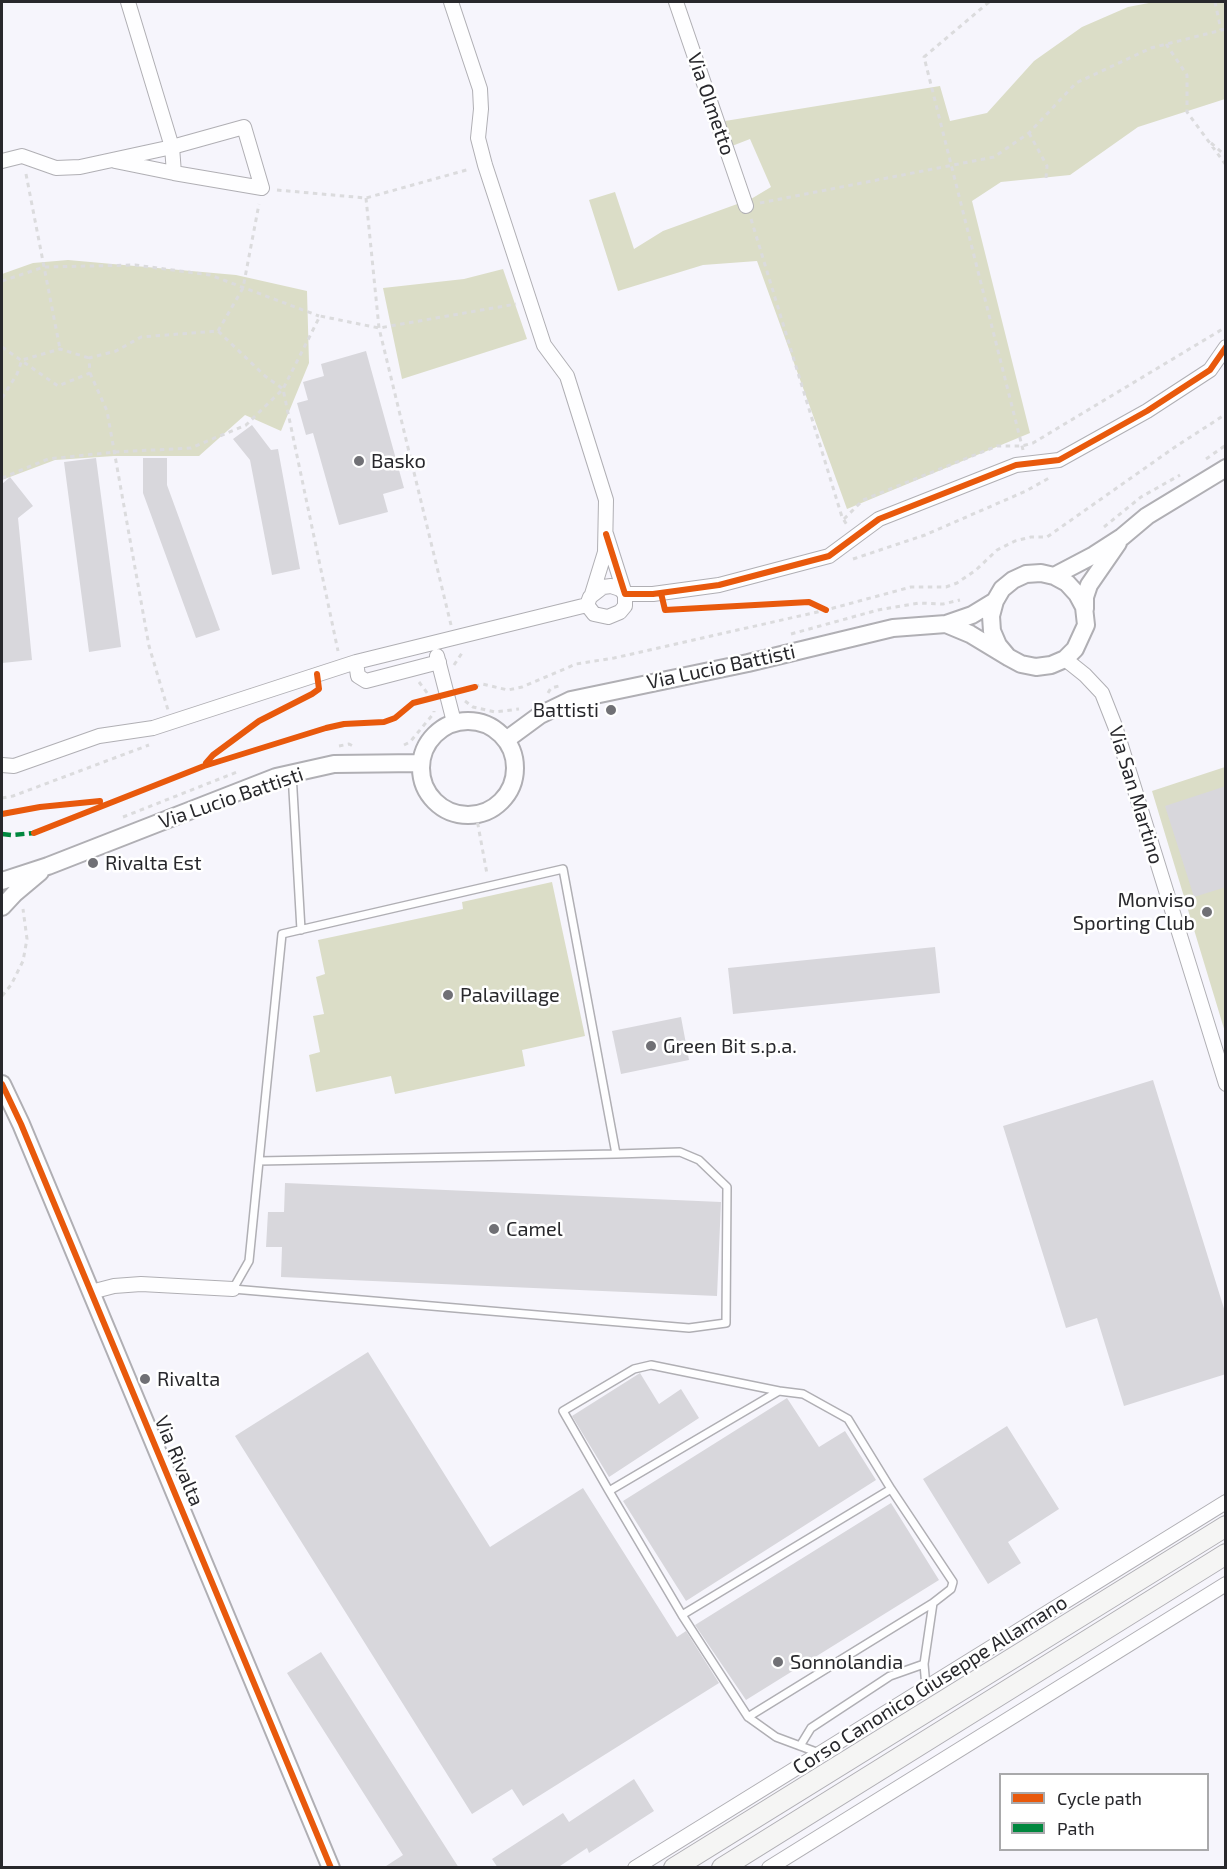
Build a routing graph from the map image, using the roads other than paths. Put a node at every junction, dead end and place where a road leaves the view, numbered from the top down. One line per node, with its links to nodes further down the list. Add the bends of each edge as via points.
1 (128, 2): 4 (street)
2 (451, 2): 11 (street, via 480,89 478,138 485,165 544,345 567,376 606,500)
3 (676, 2): 8 (street, Via Olmetto)
4 (172, 147): 5 (street); 7 (street); 7 (street, via 244,127 262,188)
5 (110, 160): 6 (street, via 56,168 22,156); 7 (street)
6 (2, 161)
7 (174, 173)
8 (746, 206)
9 (1226, 347): 14 (street, via 1210,370 1059,460 1016,465 879,519 829,556 719,585)
10 (1226, 468): 12 (street, Via Lucio Battisti, via 1147,516)
11 (606, 534): 14 (street); 15 (street, via 605,552)
12 (1122, 537): 13 (street, Via Lucio Battisti); 18 (street, Via Lucio Battisti, via 1089,585 1085,597)
13 (1054, 576): 16 (street, Via Lucio Battisti, via 1026,574 1002,589); 18 (street, via 1077,594 1084,607)
14 (625, 594): 15 (street, via 611,586 603,587); 15 (street, via 625,606 608,617 594,614)
15 (590, 599): 19 (street)
16 (995, 601): 17 (street, Via Lucio Battisti); 20 (street, via 992,631)
17 (946, 624): 20 (street, Via Lucio Battisti); 25 (street, Via Lucio Battisti, via 893,628 571,700 540,715)
18 (1086, 625): 21 (street, Via Lucio Battisti, via 1075,649)
19 (432, 643): 22 (street); 23 (street)
20 (1008, 657): 21 (street, Via Lucio Battisti, via 1036,667)
21 (1065, 659): 33 (street, Via San Martino, via 1102,693 1115,726)
22 (356, 662): 23 (street, via 358,676 366,681); 27 (street, via 153,728 99,735 14,766)
23 (439, 663): 24 (street)
24 (454, 723): 25 (street, via 479,722); 26 (street, via 430,738)
25 (506, 740): 26 (street, via 514,756 511,787 502,800 476,814 456,814 440,806 421,779)
26 (420, 763): 28 (street, Via Lucio Battisti, via 334,764)
27 (2, 765)
28 (292, 773): 29 (street, Via Lucio Battisti); 32 (lane)
29 (48, 866): 30 (street, Via Lucio Battisti); 31 (street, Via Lucio Battisti)
30 (2, 881)
31 (2, 907)
32 (301, 930): 35 (lane, via 563,869); 36 (lane, via 282,934)
33 (1226, 1083)
34 (2, 1084): 38 (street, Via Rivalta)
35 (616, 1154): 36 (lane); 37 (lane, via 680,1152 699,1160 728,1187 726,1323 690,1328)
36 (259, 1161): 37 (lane, via 249,1261)
37 (233, 1289): 38 (street, via 141,1284)
38 (91, 1292): 53 (street, Via Rivalta)
39 (779, 1391): 40 (lane, via 803,1394 848,1419); 41 (lane); 41 (lane, via 651,1365 634,1369 563,1411)
40 (891, 1489): 46 (lane, via 953,1582 951,1589); 47 (lane)
41 (609, 1491): 47 (lane)
42 (1226, 1502): 49 (street, Corso Canonico Giuseppe Allamano)
43 (1226, 1526): 56 (main road, Corso Canonico Giuseppe Allamano)
44 (1226, 1554): 57 (main road)
45 (1226, 1584): 58 (street)
46 (933, 1603): 48 (lane); 50 (lane)
47 (682, 1616): 50 (lane)
48 (924, 1664): 49 (lane); 51 (lane, via 890,1676 811,1728)
49 (927, 1687): 52 (street, Corso Canonico Giuseppe Allamano)
50 (748, 1717): 51 (lane, via 776,1737)
51 (800, 1746): 52 (lane)
52 (819, 1753): 55 (street, Corso Canonico Giuseppe Allamano)
53 (325, 1859): 54 (street, Via Rivalta)
54 (331, 1868)
55 (635, 1868)
56 (674, 1868)
57 (722, 1868)
58 (769, 1868)

